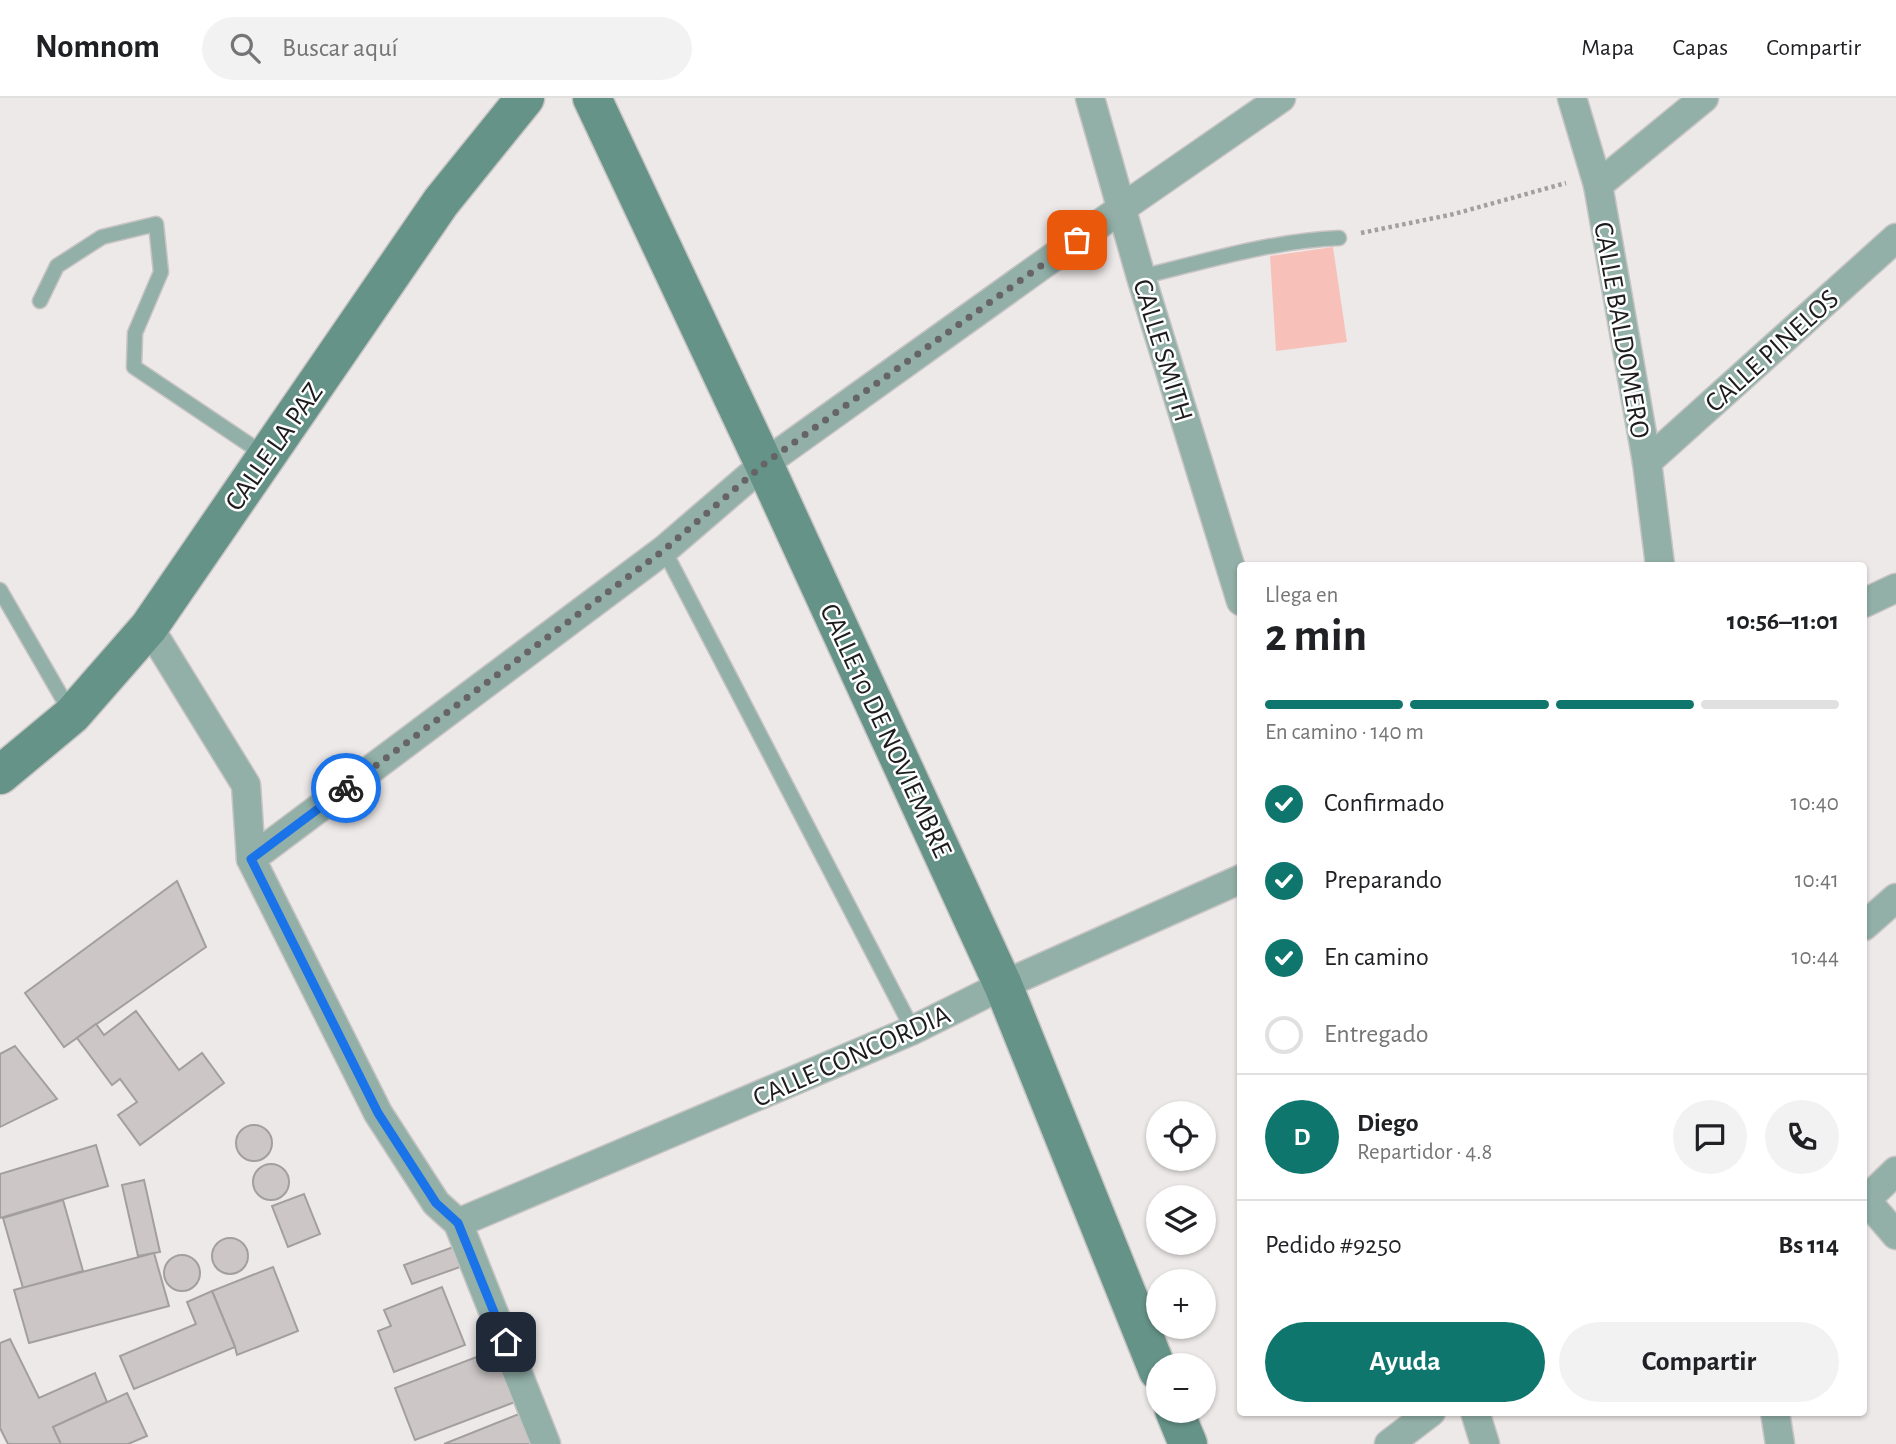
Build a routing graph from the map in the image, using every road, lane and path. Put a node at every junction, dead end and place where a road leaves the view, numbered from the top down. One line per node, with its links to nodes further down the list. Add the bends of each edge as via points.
1 (525, 98): 13 (main road, CALLE LA PAZ, via 441,202)
2 (592, 98): 15 (main road, CALLE 10 DE NOVIEMBRE)
3 (1090, 98): 8 (street, CALLE SMITH)
4 (1281, 98): 8 (street)
5 (1572, 98): 7 (street, CALLE BALDOMERO)
6 (1704, 98): 7 (street)
7 (1596, 180): 9 (path); 14 (street, CALLE BALDOMERO)
8 (1122, 208): 11 (street, CALLE SMITH); 15 (street)
9 (1339, 238): 11 (lane, via 1259,247)
10 (1896, 238): 14 (street, CALLE PINELOS)
11 (1141, 277): 18 (street, CALLE SMITH)
12 (40, 301): 13 (lane, via 57,266 102,237 156,224 161,272 135,333 134,367)
13 (267, 456): 22 (main road, CALLE LA PAZ)
14 (1647, 462): 17 (street, CALLE BALDOMERO)
15 (764, 464): 16 (street); 29 (main road, CALLE 10 DE NOVIEMBRE)
16 (664, 550): 25 (street); 30 (lane)
17 (1660, 562)
18 (1237, 588)
19 (1896, 588): 21 (street)
20 (0, 590): 23 (lane)
21 (1867, 602)
22 (149, 627): 23 (main road, CALLE LA PAZ); 25 (street, via 246,785)
23 (72, 715): 24 (main road, CALLE LA PAZ)
24 (0, 775)
25 (251, 859): 34 (street, via 378,1113 436,1203)
26 (1237, 881): 29 (street, CALLE CONCORDIA)
27 (1896, 898): 28 (street)
28 (1867, 923)
29 (1003, 985): 30 (street, CALLE CONCORDIA); 36 (main road, CALLE 10 DE NOVIEMBRE)
30 (913, 1030): 34 (street, CALLE CONCORDIA)
31 (1896, 1171): 32 (street)
32 (1867, 1199)
33 (1867, 1201): 35 (street)
34 (458, 1223): 41 (street)
35 (1896, 1235)
36 (1151, 1353)
37 (1426, 1416): 43 (street)
38 (1476, 1416): 44 (street)
39 (1776, 1416): 45 (street)
40 (1179, 1423): 42 (main road)
41 (546, 1444)
42 (1188, 1444)
43 (1389, 1444)
44 (1485, 1444)
45 (1780, 1444)

